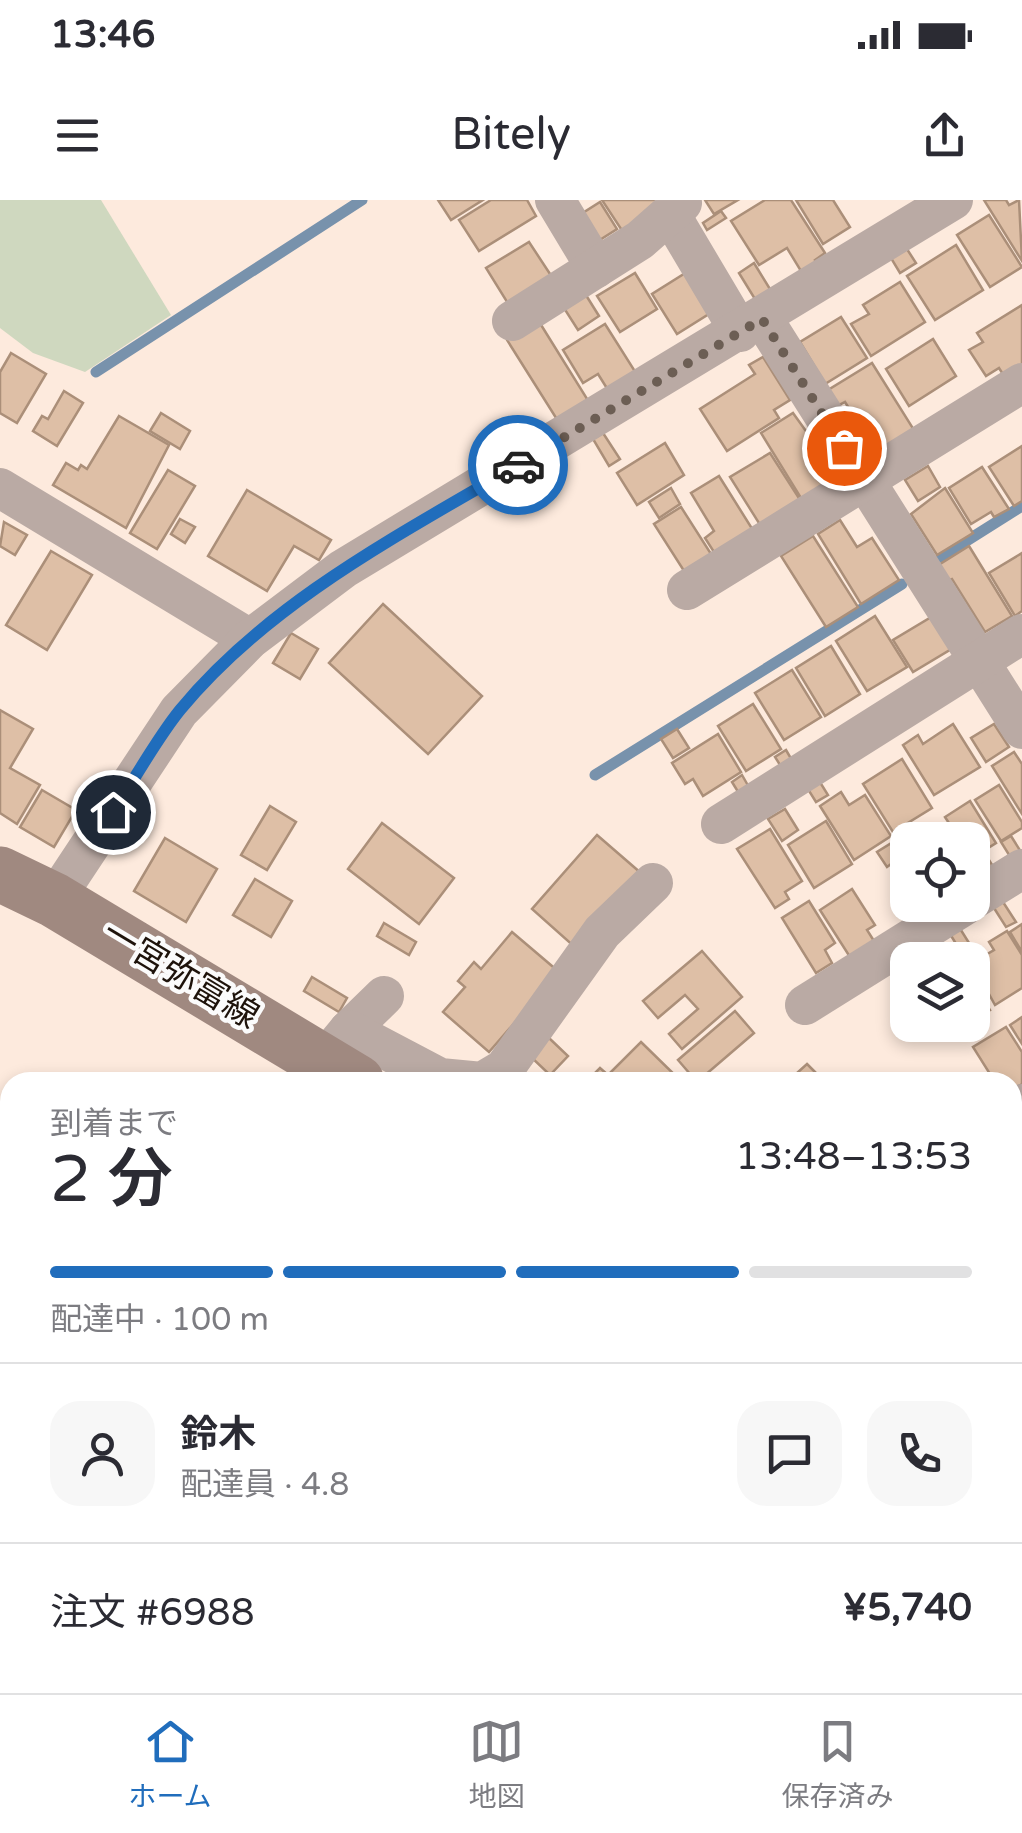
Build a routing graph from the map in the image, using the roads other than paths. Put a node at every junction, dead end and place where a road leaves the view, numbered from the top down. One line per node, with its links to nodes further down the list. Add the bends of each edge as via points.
1 (555, 200): 4 (street)
2 (953, 200): 6 (street)
3 (675, 207): 4 (street); 6 (street)
4 (596, 268): 5 (street)
5 (512, 321)
6 (751, 326): 8 (street); 12 (street, via 343,570)
7 (1022, 383): 8 (street)
8 (864, 480): 10 (street); 13 (street)
9 (0, 488): 12 (street)
10 (687, 590)
11 (1022, 634): 13 (street)
12 (250, 639): 20 (street, via 179,711)
13 (979, 661): 14 (street); 15 (street)
14 (1022, 729)
15 (720, 824)
16 (1022, 869): 19 (street)
17 (0, 874): 20 (main road, 一宮弥富線)
18 (653, 882): 26 (street, via 602,932)
19 (990, 889)
20 (54, 900): 24 (main road, 一宮弥富線)
21 (938, 922): 23 (street)
22 (384, 996): 24 (street)
23 (806, 1005)
24 (344, 1057): 25 (street)
25 (413, 1072)
26 (498, 1072)

